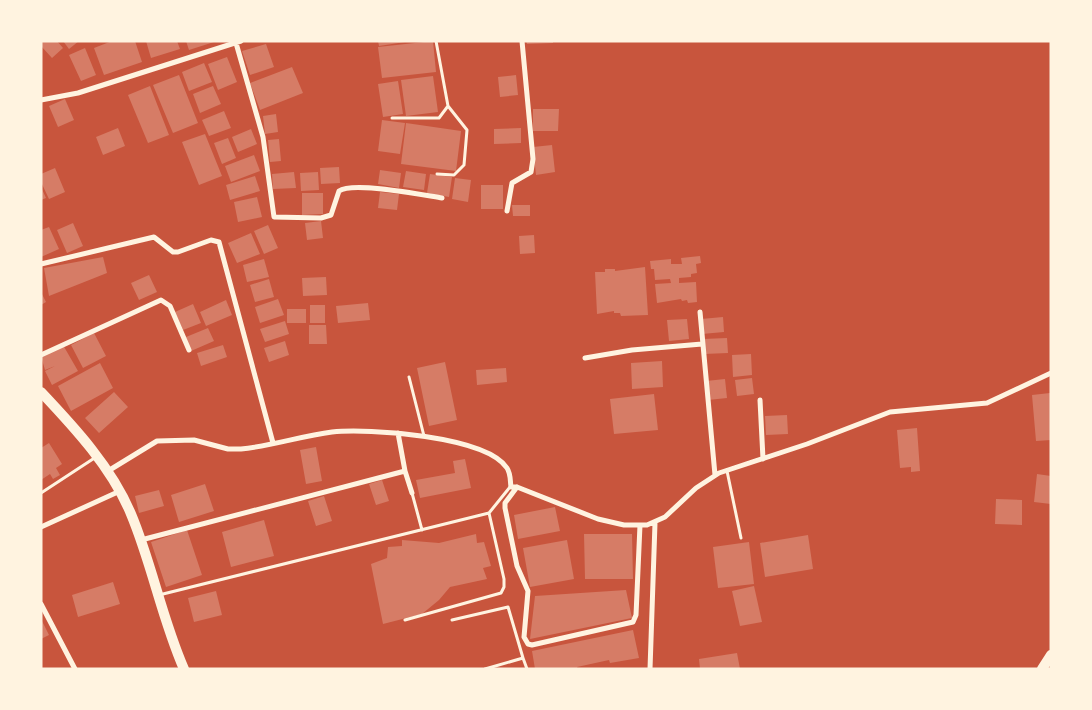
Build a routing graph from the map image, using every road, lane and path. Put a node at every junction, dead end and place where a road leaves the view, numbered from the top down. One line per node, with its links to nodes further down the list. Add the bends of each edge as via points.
1 (436, 41): 5 (lane)
2 (522, 41): 9 (street, via 534,159 531,172 512,183)
3 (239, 42): 4 (street, via 78,93); 8 (street, via 263,137 274,218 331,215 339,191 347,187)
4 (41, 100)
5 (448, 106): 6 (lane, via 439,118); 7 (lane, via 467,130 464,165 454,175)
6 (392, 118)
7 (437, 174)
8 (442, 198)
9 (507, 211)
10 (41, 264): 22 (street, via 154,237 173,252 211,240 219,242)
11 (700, 312): 12 (street)
12 (702, 344): 15 (street); 28 (street)
13 (189, 350): 14 (street, via 170,306 161,300)
14 (41, 355)
15 (585, 358)
16 (1051, 373): 24 (street, via 987,403 890,412)
17 (409, 377): 21 (lane)
18 (41, 392): 23 (main road)
19 (760, 400): 24 (street)
20 (398, 434): 21 (street); 22 (street, via 341,431); 26 (street)
21 (424, 437): 29 (street, via 490,453 507,469)
22 (273, 443): 25 (street, via 228,449 194,440 157,441)
23 (97, 457): 25 (main road); 31 (lane)
24 (763, 459): 27 (street)
25 (108, 471): 30 (main road)
26 (405, 471): 32 (street); 39 (street)
27 (727, 471): 28 (street); 38 (lane)
28 (715, 475): 34 (street)
29 (514, 487): 33 (lane); 35 (street, via 598,520); 35 (street, via 505,508 517,566 528,591 524,637 528,644 633,622)
30 (120, 491): 36 (street); 39 (main road)
31 (41, 493)
32 (412, 493): 37 (lane)
33 (489, 513): 37 (lane); 42 (lane, via 504,578 501,593)
34 (655, 523): 35 (street); 50 (street)
35 (640, 525)
36 (41, 527)
37 (422, 530): 40 (lane)
38 (741, 538)
39 (141, 540): 40 (main road)
40 (159, 596): 47 (main road)
41 (41, 604): 46 (street)
42 (405, 620)
43 (452, 620): 45 (lane, via 508,607)
44 (1051, 655): 51 (main road)
45 (523, 658): 48 (lane); 49 (lane)
46 (75, 669)
47 (184, 669)
48 (485, 669)
49 (527, 669)
50 (650, 669)
51 (1042, 669)

